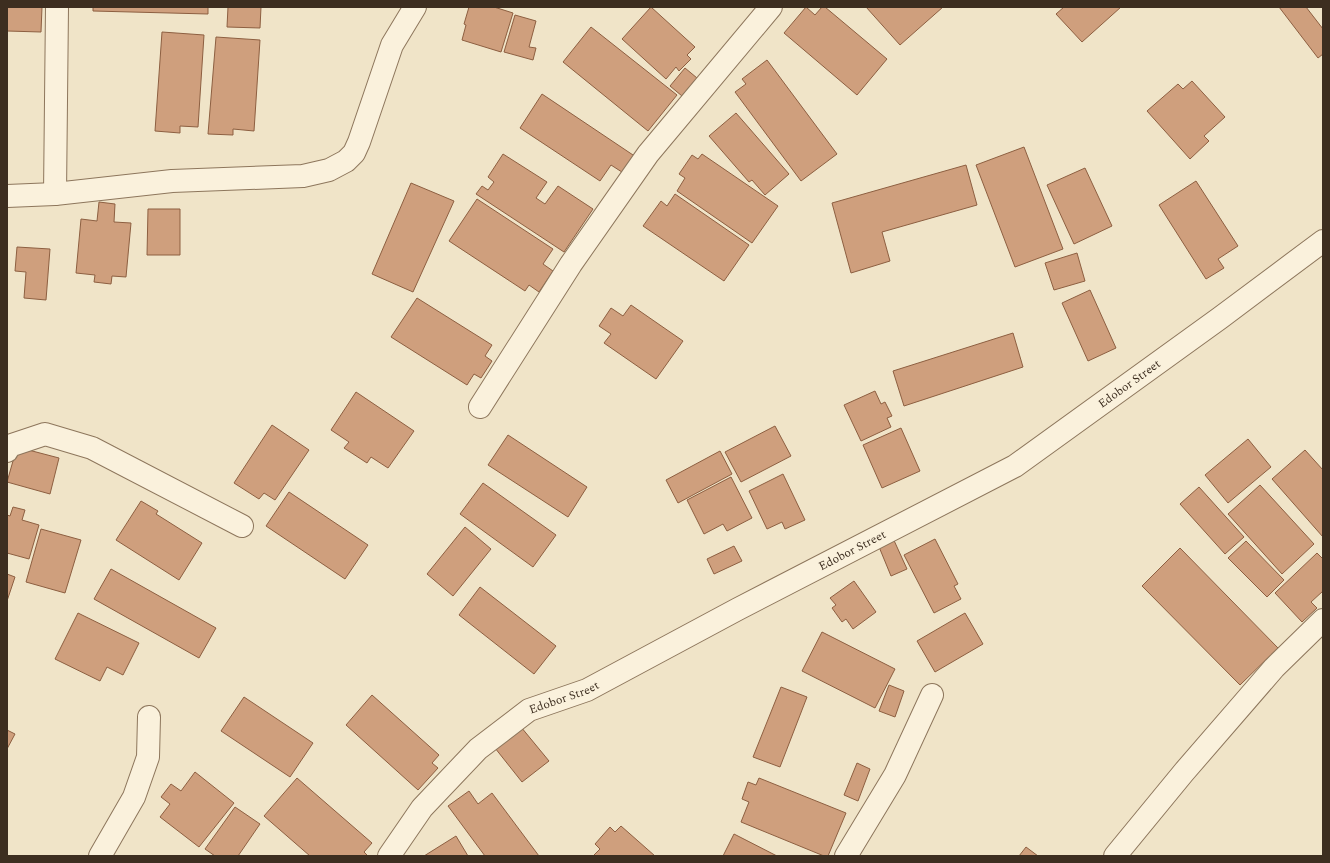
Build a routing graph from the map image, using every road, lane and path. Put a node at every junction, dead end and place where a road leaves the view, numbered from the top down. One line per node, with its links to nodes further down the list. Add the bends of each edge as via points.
1 (57, 7): 4 (street)
2 (415, 7): 4 (street, via 392,45 354,153 346,161 329,170 303,176 172,181)
3 (771, 7): 7 (street, via 648,154 571,264)
4 (55, 194): 5 (street)
5 (7, 196)
6 (1323, 241): 14 (street, Edobor Street, via 1015,466 587,690 529,710 478,749 422,808)
7 (480, 407)
8 (7, 451): 9 (street, via 9,446 45,434 92,448)
9 (242, 526)
10 (1323, 620): 16 (street, via 1274,668)
11 (932, 695): 15 (street, via 895,774)
12 (149, 717): 13 (street, via 148,757 134,797)
13 (100, 856)
14 (389, 856)
15 (846, 856)
16 (1115, 856)

